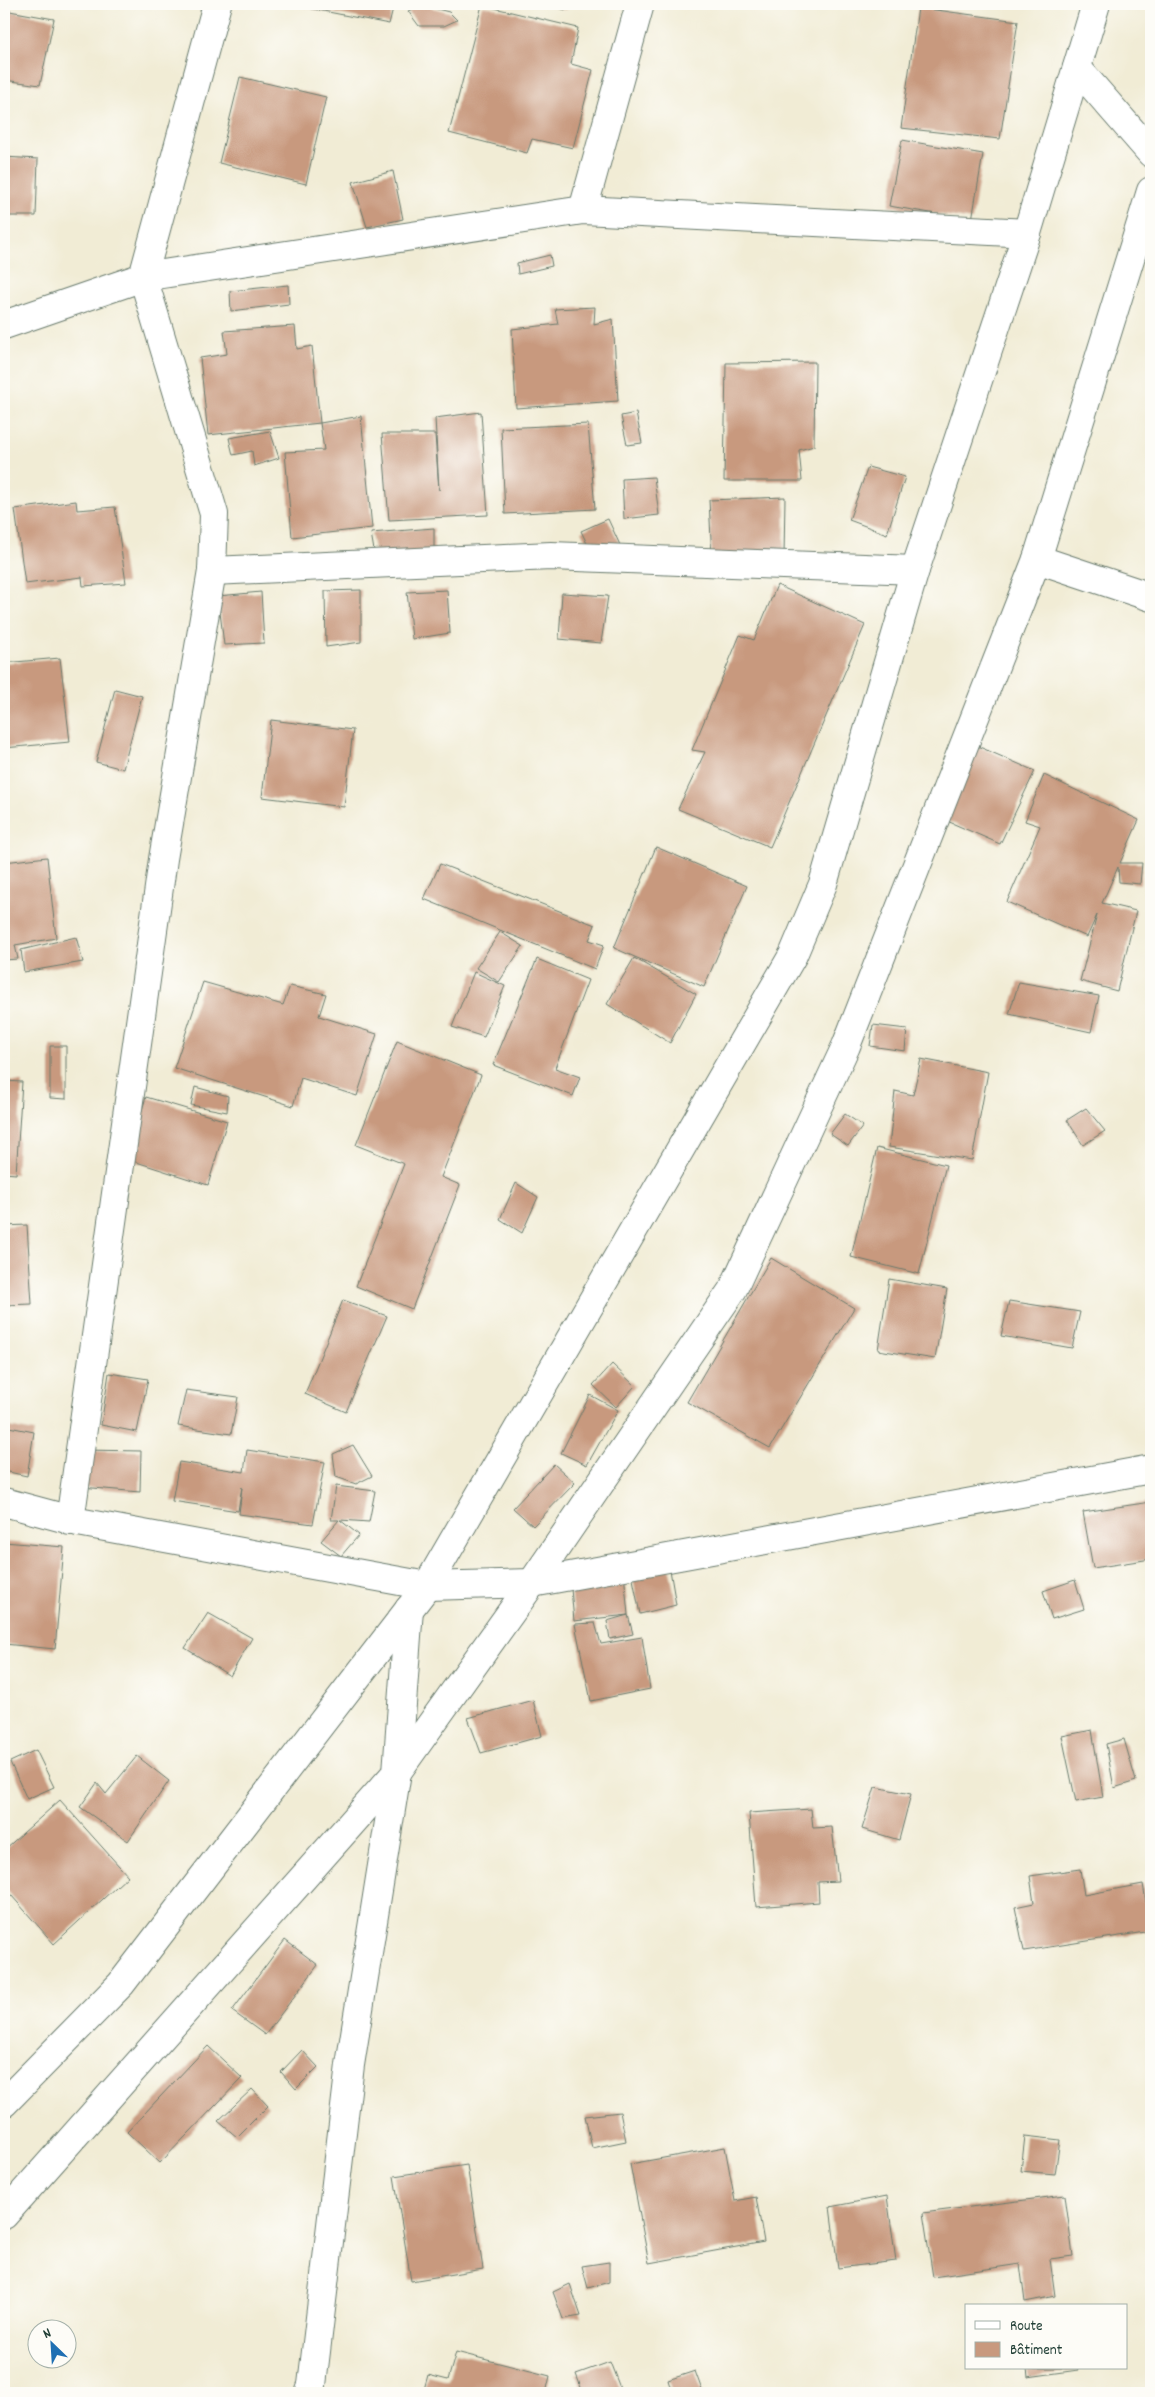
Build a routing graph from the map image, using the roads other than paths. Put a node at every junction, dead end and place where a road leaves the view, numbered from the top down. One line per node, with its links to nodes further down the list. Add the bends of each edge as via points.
1 (217, 4): 9 (main road)
2 (640, 4): 7 (main road)
3 (1096, 4): 4 (main road)
4 (1076, 68): 5 (main road); 8 (main road)
5 (1151, 153)
6 (1151, 192): 11 (main road)
7 (583, 210): 8 (main road); 9 (main road)
8 (1027, 232): 12 (main road)
9 (142, 277): 10 (main road); 13 (main road, via 214,514)
10 (4, 325)
11 (1037, 559): 14 (main road); 18 (main road, via 846,1046 733,1289)
12 (916, 570): 13 (main road, via 551,556); 19 (main road, via 823,884 792,955)
13 (212, 571): 17 (main road, via 163,859)
14 (1151, 597)
15 (1151, 1469): 18 (main road)
16 (4, 1502): 17 (main road)
17 (70, 1521): 19 (main road)
18 (532, 1583): 19 (main road); 21 (main road)
19 (427, 1586): 20 (main road)
20 (408, 1609): 21 (main road); 22 (main road, via 121,1984)
21 (397, 1772): 23 (main road); 24 (main road, via 350,2065 312,2385)
22 (4, 2103)
23 (4, 2215)
24 (308, 2393)

